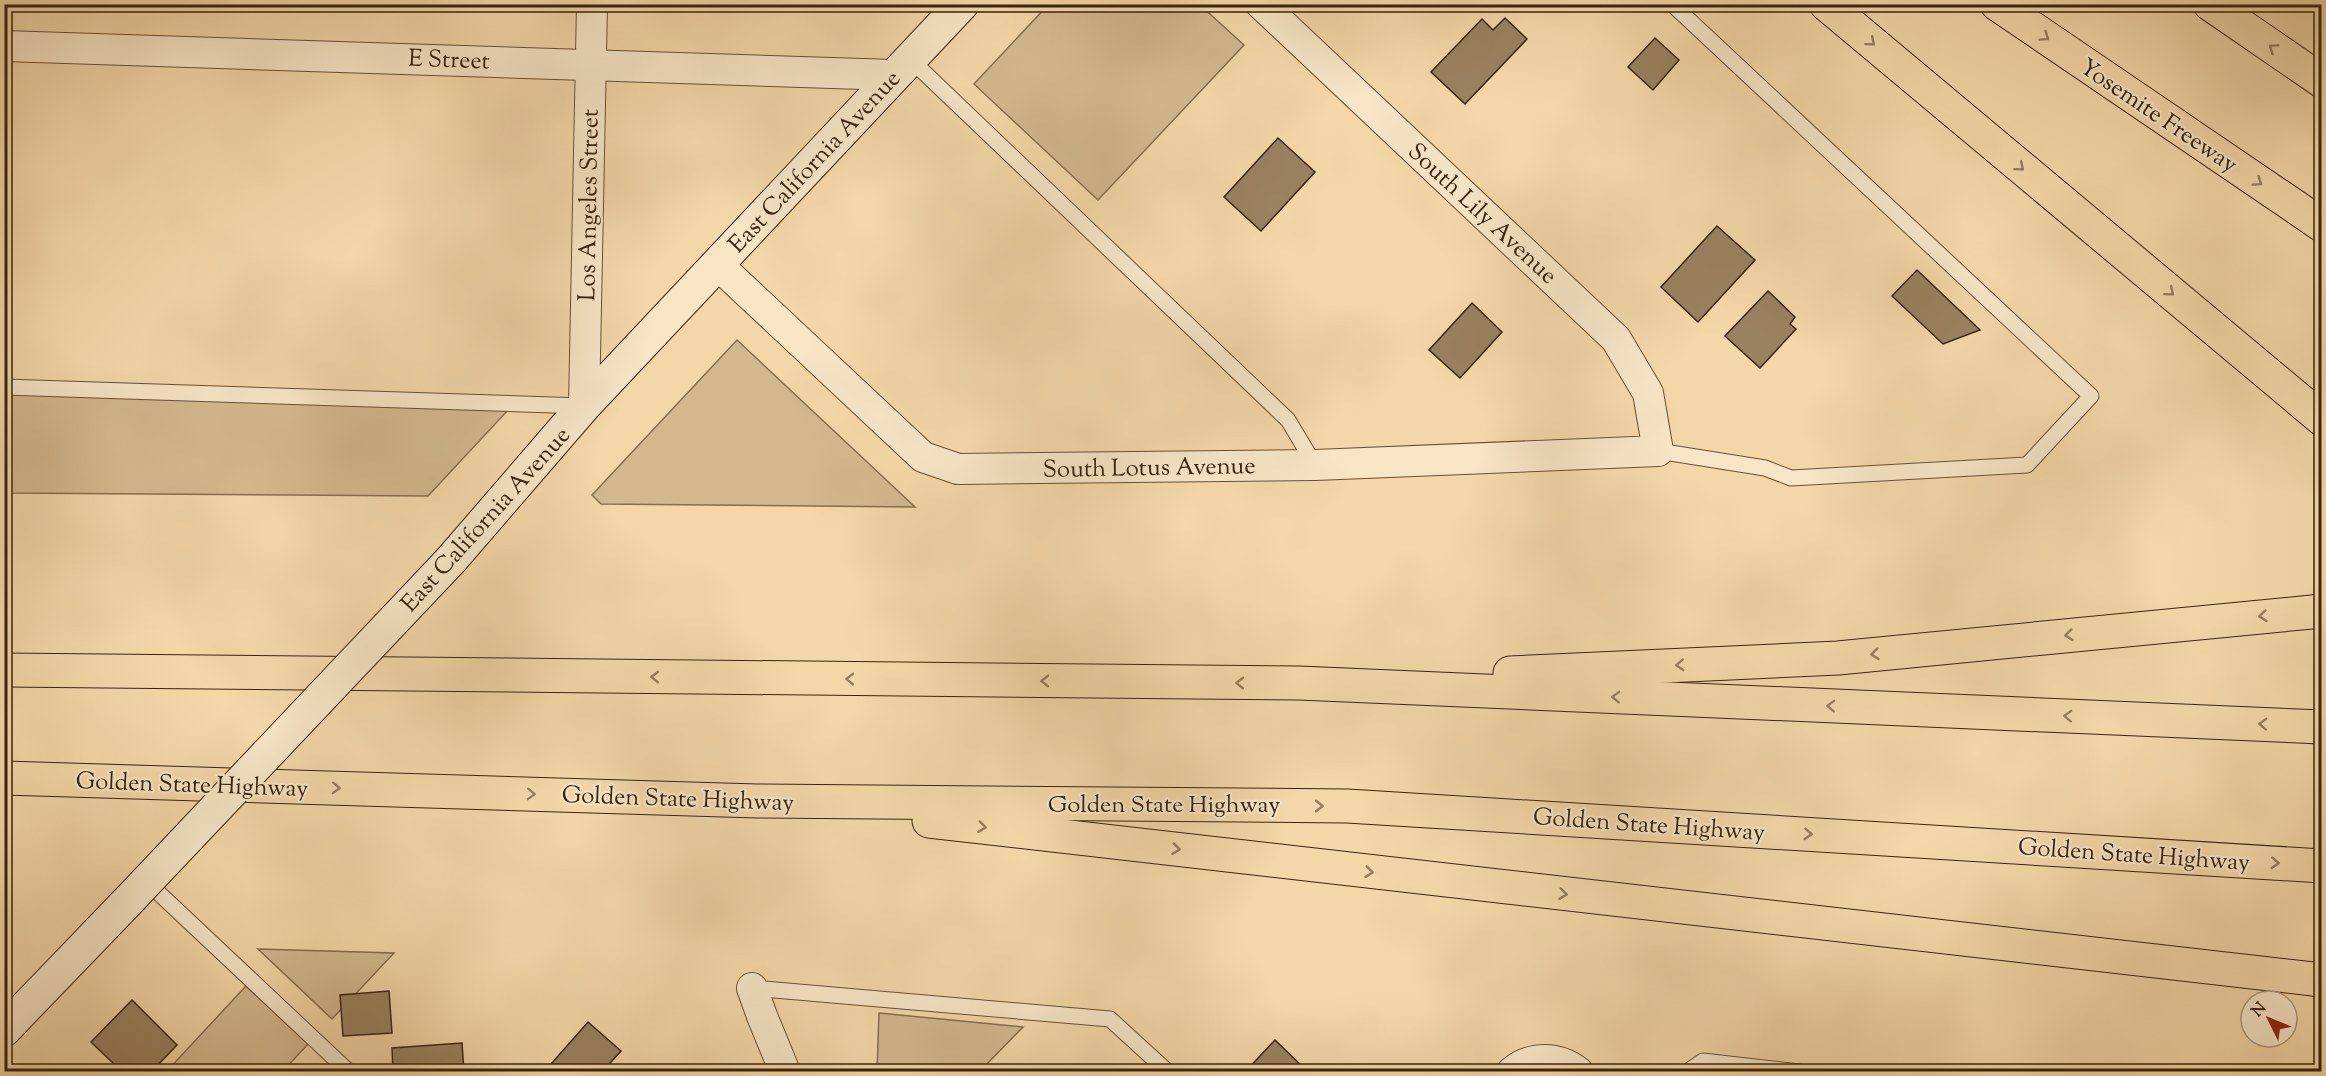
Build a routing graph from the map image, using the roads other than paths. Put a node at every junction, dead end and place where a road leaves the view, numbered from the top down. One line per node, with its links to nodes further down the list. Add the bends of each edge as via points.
1 (592, 4): 9 (street, Los Angeles Street)
2 (962, 4): 10 (street, East California Avenue)
3 (1261, 4): 17 (street, South Lily Avenue, via 1616,339 1648,393)
4 (1672, 4): 17 (lane, via 2091,396 2027,465 1791,478 1765,468)
5 (1826, 4): 16 (highway, one-way to 16)
6 (1996, 4): 12 (highway, Yosemite Freeway, one-way to 12)
7 (2210, 4): 11 (highway, one-way to 7)
8 (4, 46): 9 (street, E Street)
9 (591, 64): 10 (street, E Street); 15 (street, Los Angeles Street)
10 (902, 67): 13 (street, East California Avenue); 18 (lane, via 1288,420)
11 (2322, 81)
12 (2322, 225)
13 (717, 264): 15 (street, East California Avenue); 18 (street, South Lotus Avenue, via 923,457 958,469)
14 (4, 387): 15 (lane)
15 (584, 406): 26 (street, East California Avenue, bridge, via 452,560)
16 (2322, 419)
17 (1658, 451): 18 (street, South Lotus Avenue)
18 (1315, 465)
19 (2322, 611): 21 (highway, one-way to 21, via 1838,658)
20 (4, 670): 21 (highway, one-way to 20)
21 (1299, 683): 22 (highway, one-way to 21)
22 (2322, 727)
23 (4, 778): 24 (highway, Golden State Highway, one-way to 24)
24 (757, 801): 25 (highway, Golden State Highway, one-way to 25, via 1347,806); 27 (highway, one-way to 27)
25 (2322, 866)
26 (139, 890): 29 (street, East California Avenue); 30 (lane)
27 (2322, 980)
28 (753, 988): 31 (street); 32 (lane, via 1110,1019)
29 (4, 1030)
30 (350, 1071)
31 (785, 1071)
32 (1168, 1071)
33 (1512, 1071): 34 (street, via 1521,1064 1548,1059)
34 (1578, 1071)
35 (1687, 1071): 36 (lane, via 1703,1061)
36 (1799, 1071)

